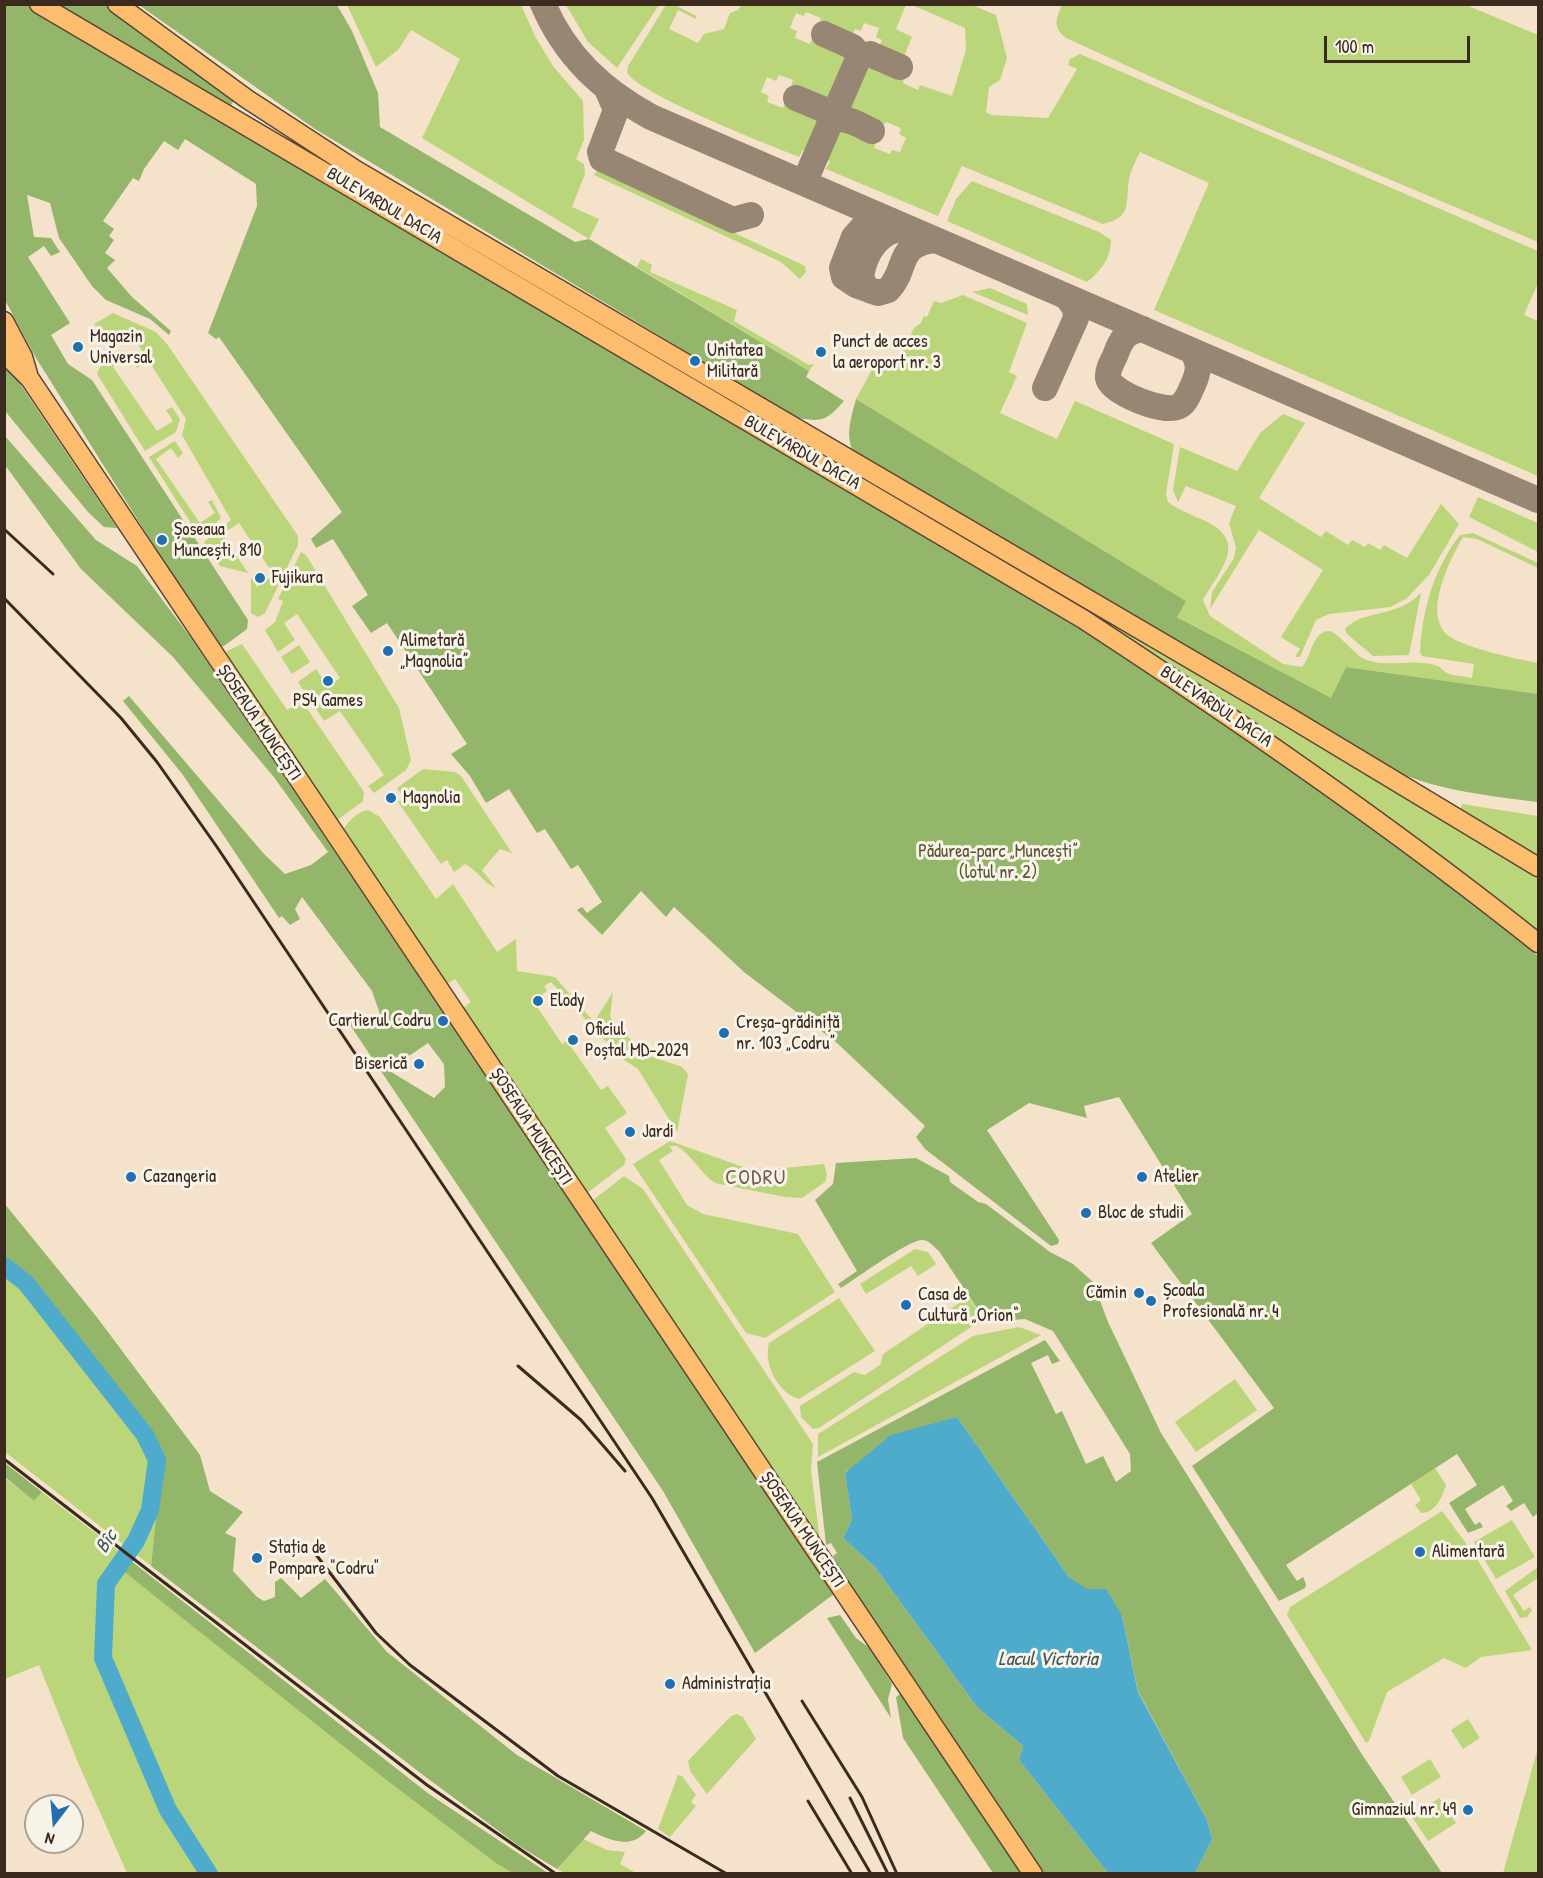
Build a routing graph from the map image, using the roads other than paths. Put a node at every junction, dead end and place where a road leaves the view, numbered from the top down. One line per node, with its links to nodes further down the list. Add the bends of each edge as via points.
1 (39, 4): 4 (main road, BULEVARDUL DACIA)
2 (117, 4): 3 (main road, BULEVARDUL DACIA)
3 (247, 99): 4 (main road); 8 (main road, BULEVARDUL DACIA, via 356,170)
4 (234, 118): 8 (main road, BULEVARDUL DACIA)
5 (4, 321): 7 (main road, ȘOSEAUA MUNCEȘTI)
6 (4, 349): 7 (main road, ȘOSEAUA MUNCEȘTI)
7 (30, 379): 11 (main road, ȘOSEAUA MUNCEȘTI)
8 (829, 458): 9 (main road, BULEVARDUL DACIA, via 1288,717); 10 (main road, BULEVARDUL DACIA, via 1239,721 1437,862)
9 (1539, 867)
10 (1539, 943)
11 (1033, 1874)

